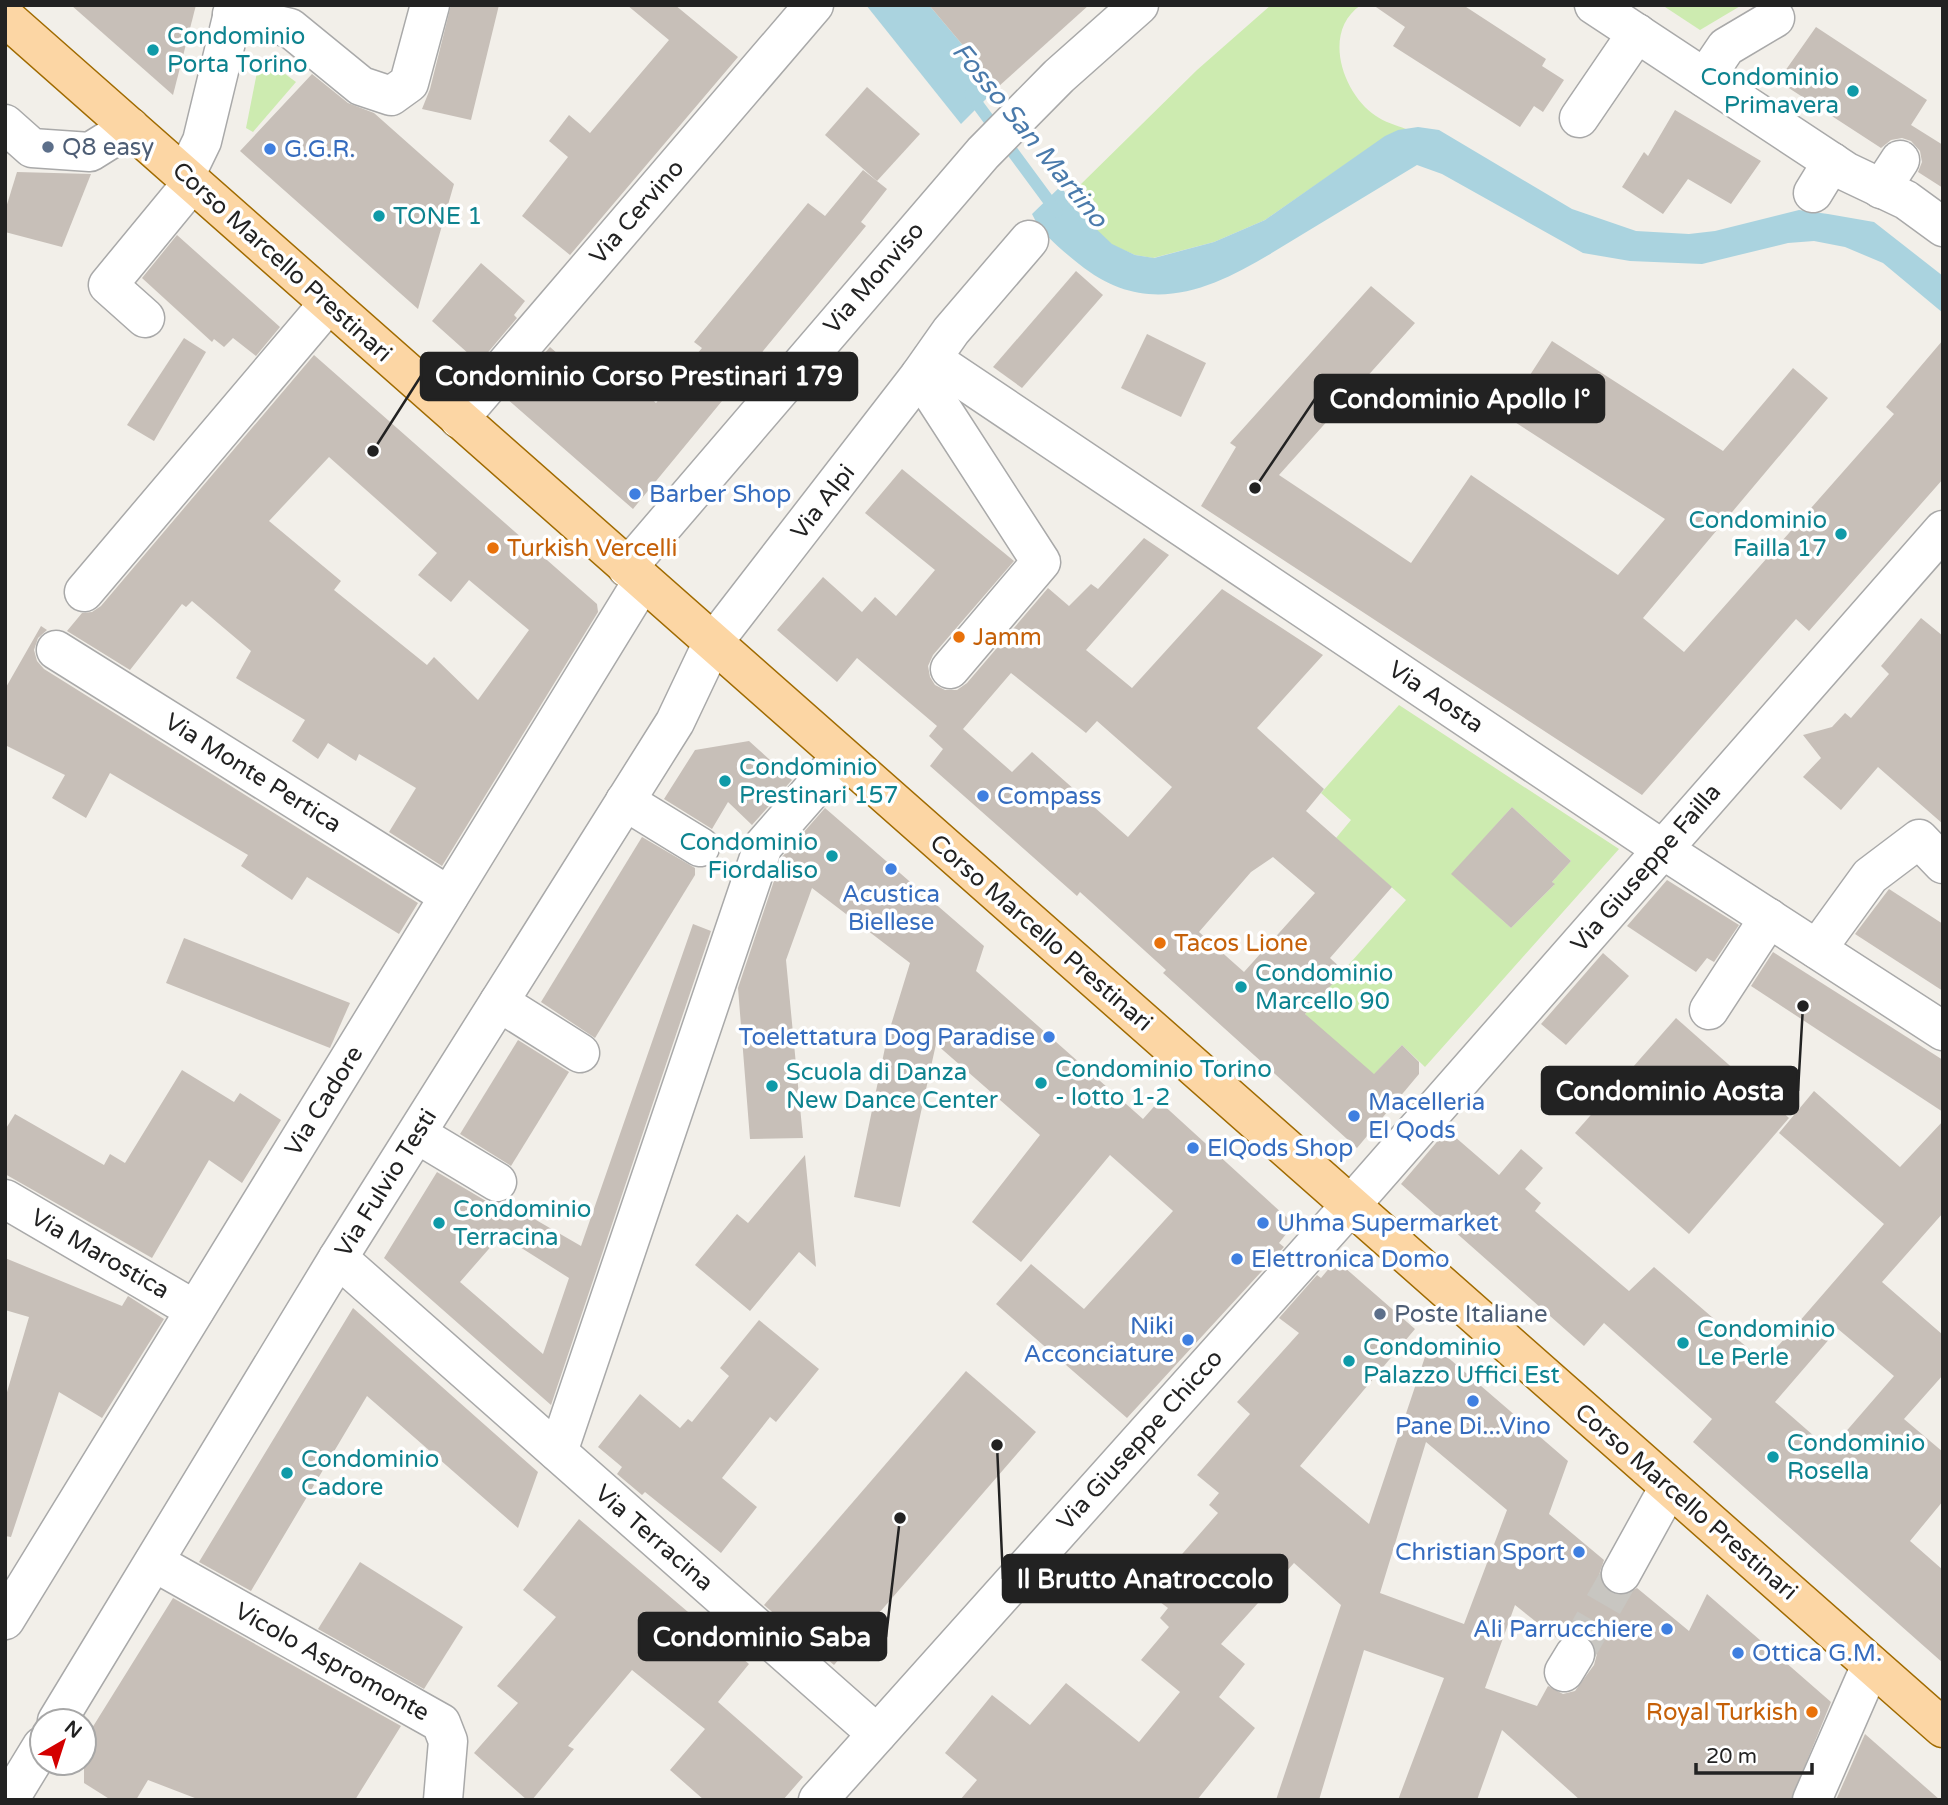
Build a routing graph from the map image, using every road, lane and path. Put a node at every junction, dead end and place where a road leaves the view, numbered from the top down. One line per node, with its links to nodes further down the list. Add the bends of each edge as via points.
1 (283, 5): 10 (street, via 296,9)
2 (430, 5): 6 (street, via 409,83 391,96 362,86 290,28)
3 (814, 5): 21 (street, Via Cervino)
4 (1139, 5): 23 (street, Via Monviso, via 1059,76 983,153)
5 (1594, 5): 9 (street)
6 (233, 10): 15 (street, via 202,141)
7 (5, 17): 14 (main road, Corso Marcello Prestinari)
8 (1775, 18): 11 (street, via 1726,47)
9 (1637, 33): 11 (street); 12 (street)
10 (335, 42)
11 (1705, 78): 16 (street, via 1823,178 1899,179)
12 (1578, 118)
13 (5, 124): 14 (street, via 32,148 90,152)
14 (130, 127): 15 (main road, Corso Marcello Prestinari)
15 (188, 179): 18 (main road, Corso Marcello Prestinari); 19 (street, via 108,285)
16 (1943, 227)
17 (1029, 240): 20 (street, Via Alpi)
18 (329, 303): 21 (main road, Corso Marcello Prestinari); 24 (street)
19 (145, 318)
20 (926, 367): 25 (street, Via Alpi); 27 (street, via 1041,562); 31 (street, Via Aosta)
21 (459, 419): 23 (main road, Corso Marcello Prestinari)
22 (1943, 530): 31 (street, Via Giuseppe Failla)
23 (635, 575): 25 (main road, Corso Marcello Prestinari); 33 (street, Via Cadore)
24 (84, 592)
25 (712, 644): 28 (main road, Corso Marcello Prestinari); 29 (street, Via Fulvio Testi, via 675,722)
26 (55, 650): 33 (street, Via Monte Pertica)
27 (950, 668)
28 (841, 757): 43 (main road, Corso Marcello Prestinari); 46 (street, via 762,846)
29 (625, 801): 30 (street); 36 (street, Via Fulvio Testi)
30 (700, 847)
31 (1662, 849): 34 (street, Via Aosta); 43 (street, Via Giuseppe Failla)
32 (1943, 864): 35 (street, via 1919,839 1870,876)
33 (449, 896): 45 (street, Via Cadore)
34 (1769, 918): 35 (street, Via Aosta); 37 (street)
35 (1817, 950): 38 (street, Via Aosta)
36 (499, 1002): 39 (street); 40 (street, Via Fulvio Testi)
37 (1709, 1010)
38 (1943, 1031)
39 (580, 1053)
40 (416, 1134): 41 (street); 44 (street, Via Fulvio Testi)
41 (497, 1182)
42 (5, 1199): 45 (street, Via Marostica)
43 (1350, 1206): 47 (main road, Corso Marcello Prestinari); 54 (street, Via Giuseppe Chicco)
44 (338, 1258): 46 (street, Via Terracina); 48 (street, Via Fulvio Testi)
45 (195, 1310): 50 (street, Via Cadore)
46 (558, 1452): 54 (street, Via Terracina)
47 (1669, 1487): 49 (street); 51 (main road, Corso Marcello Prestinari)
48 (154, 1562): 52 (street, Via Fulvio Testi); 57 (street, Vicolo Aspromonte, via 441,1723 448,1741)
49 (1621, 1574)
50 (5, 1620)
51 (1871, 1665): 53 (main road, Corso Marcello Prestinari); 59 (street)
52 (66, 1707)
53 (1943, 1728)
54 (877, 1734): 58 (street, Via Giuseppe Chicco)
55 (28, 1769): 56 (street)
56 (12, 1795)
57 (443, 1800)
58 (818, 1800)
59 (1812, 1800)

